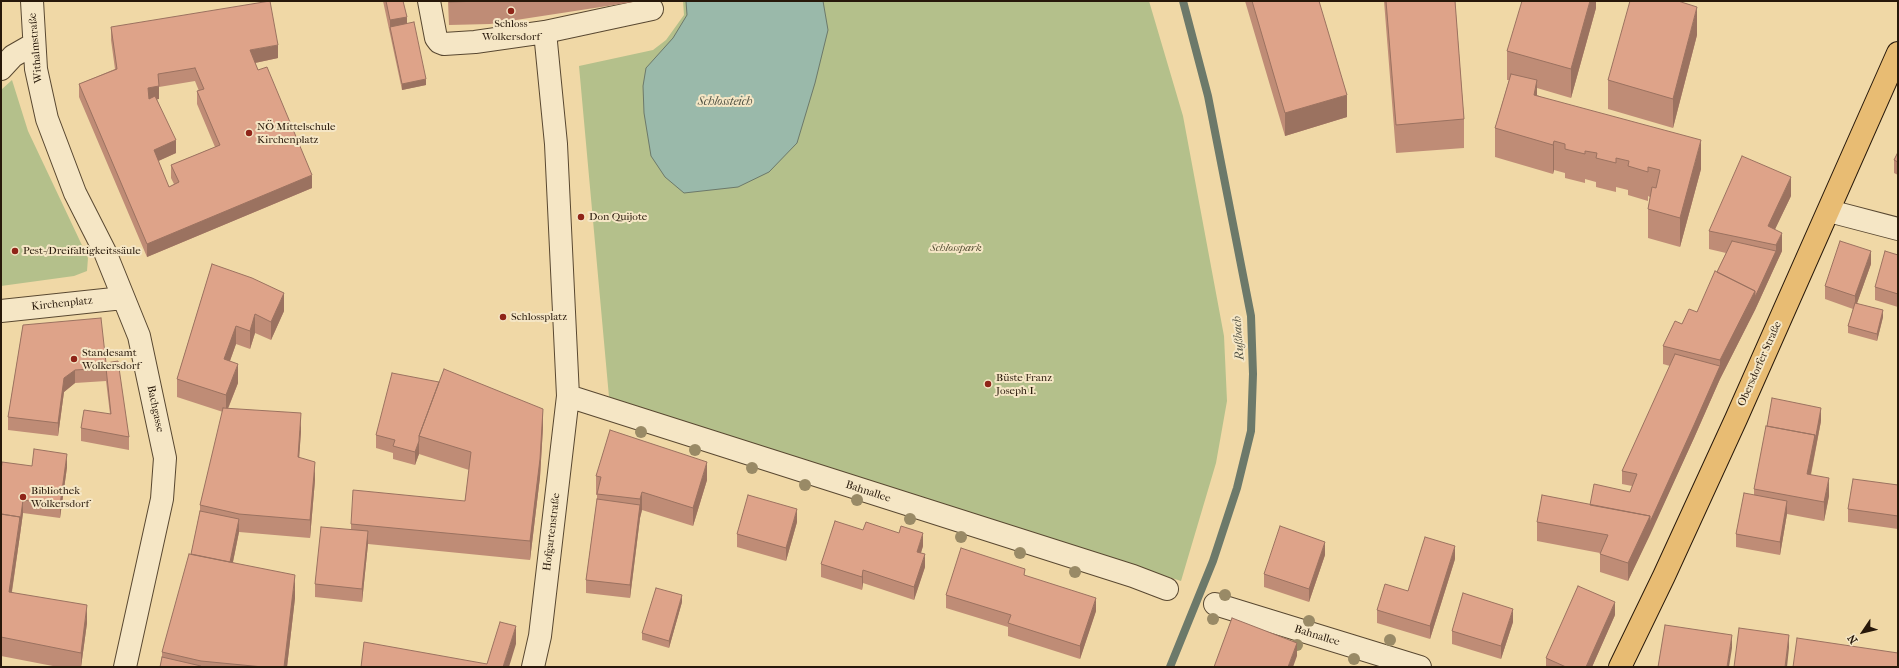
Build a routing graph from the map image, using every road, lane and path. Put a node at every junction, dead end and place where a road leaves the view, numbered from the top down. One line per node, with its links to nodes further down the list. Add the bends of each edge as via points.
1 (32, 1): 5 (street, Withalmstraße)
2 (429, 1): 4 (street, via 436,38 444,44)
3 (652, 9): 4 (street)
4 (545, 32): 13 (street, via 556,144)
5 (34, 44): 7 (street, via 13,56); 8 (street, Withalmstraße, via 36,70)
6 (1897, 56): 9 (main road, Obersdorfer Straße)
7 (1, 69)
8 (47, 119): 11 (street, Bachgasse, via 75,193 105,252)
9 (1829, 211): 10 (street); 19 (main road, Obersdorfer Straße, via 1668,569)
10 (1898, 229)
11 (124, 298): 12 (street, Kirchenplatz); 16 (street, Bachgasse, via 139,336 165,458 162,499)
12 (1, 311)
13 (568, 396): 14 (street, Bahnallee); 17 (street, Hofgartenstraße, via 540,636)
14 (1167, 589)
15 (1215, 604): 18 (street, Bahnallee)
16 (125, 667)
17 (533, 667)
18 (1420, 667)
19 (1620, 667)

